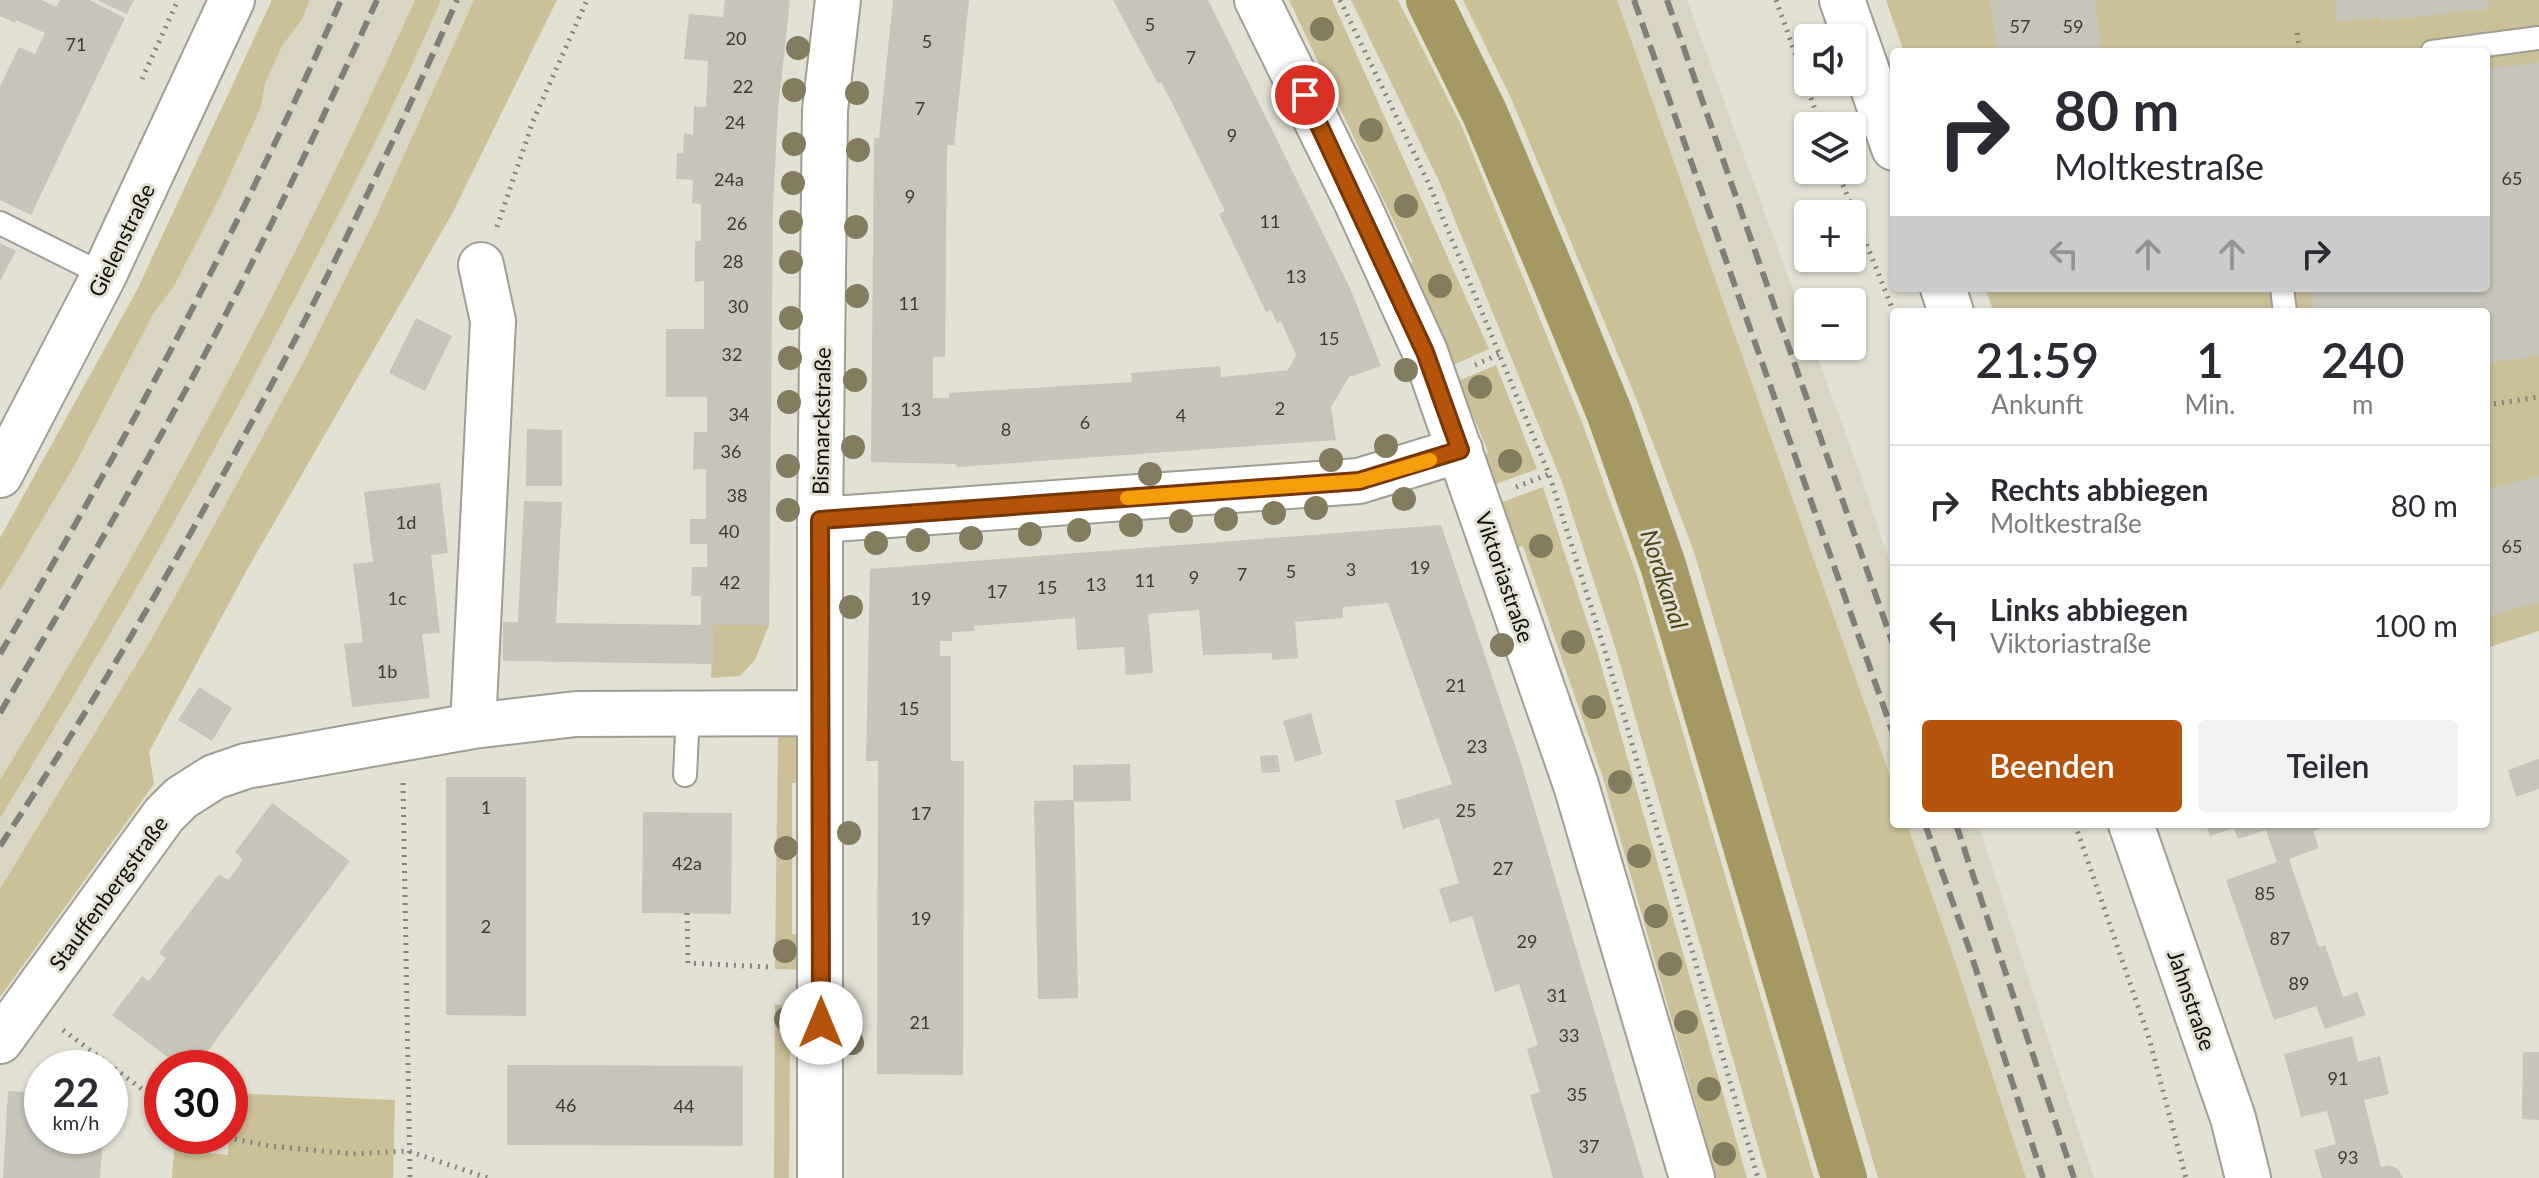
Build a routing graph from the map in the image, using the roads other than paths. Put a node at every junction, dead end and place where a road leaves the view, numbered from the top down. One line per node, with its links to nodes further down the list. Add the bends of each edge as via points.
1 (232, 0): 10 (street, Gielenstraße)
2 (838, 0): 13 (street, Bismarckstraße, via 825,110)
3 (1257, 0): 11 (street, Viktoriastraße, via 1425,352)
4 (1842, 0): 7 (street)
5 (2539, 38): 6 (lane)
6 (2463, 48)
7 (1890, 137)
8 (0, 223): 10 (lane)
9 (481, 265): 16 (street, via 493,321)
10 (104, 275): 12 (street, Gielenstraße)
11 (1460, 450): 13 (street, via 1359,481); 21 (street, Viktoriastraße, via 1576,785)
12 (0, 475)
13 (820, 520): 15 (street, Bismarckstraße)
14 (688, 713): 15 (street, Stauffenbergstraße); 16 (street, Stauffenbergstraße, via 576,714); 17 (lane)
15 (820, 713): 20 (street, Bismarckstraße)
16 (473, 726): 19 (street, Stauffenbergstraße, via 246,766 214,777 181,798)
17 (685, 775)
18 (2132, 828): 22 (street, Jahnstraße, via 2233,1118)
19 (0, 1041)
20 (820, 1178)
21 (1692, 1178)
22 (2248, 1178)

